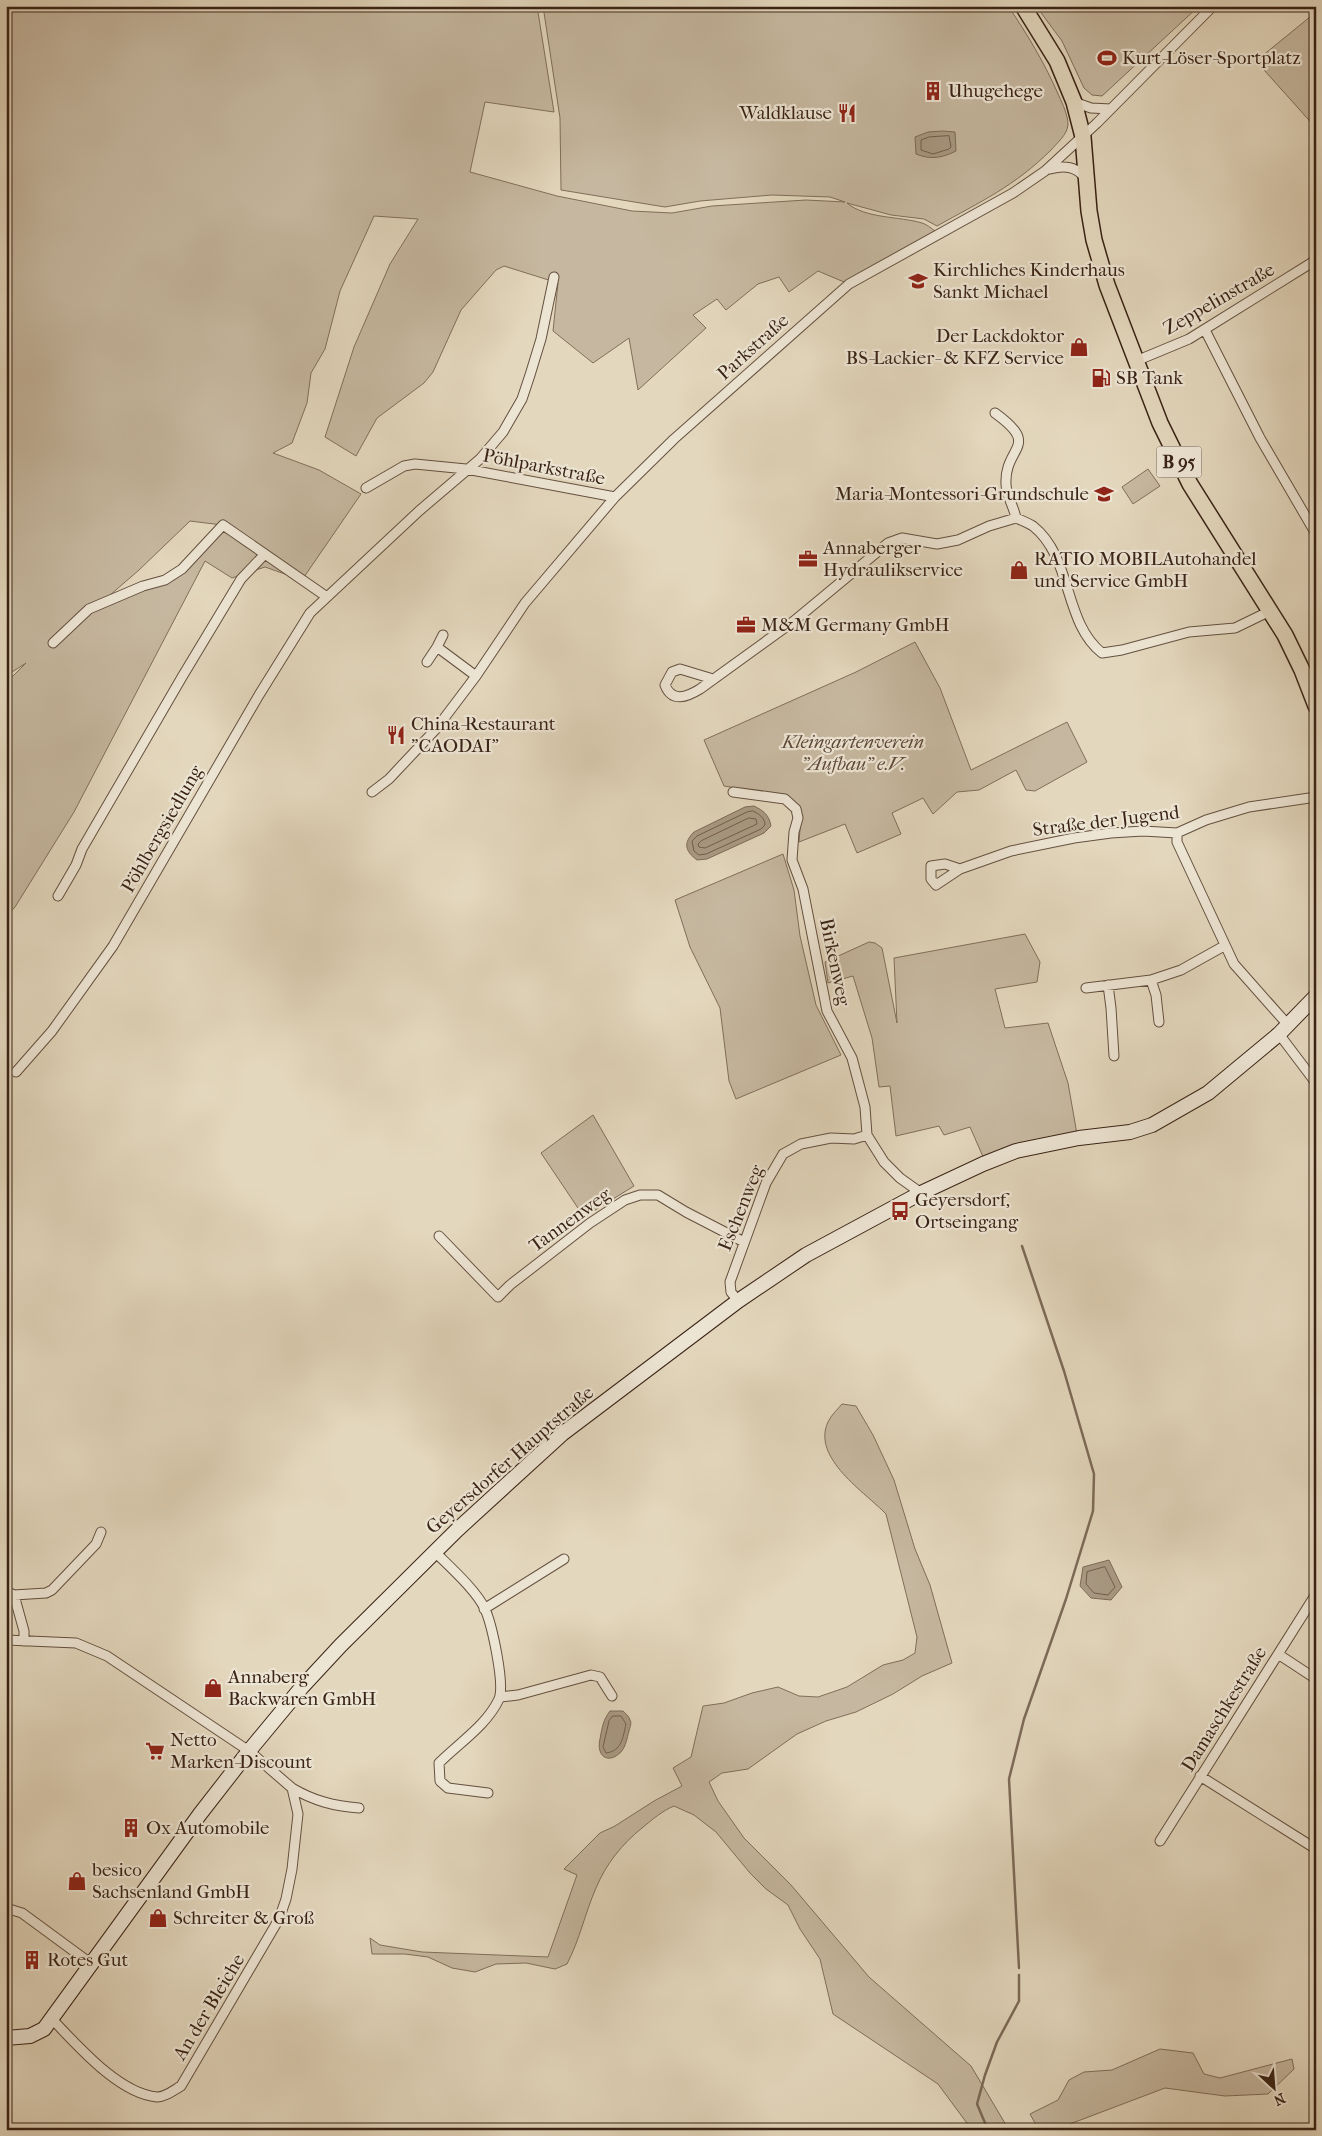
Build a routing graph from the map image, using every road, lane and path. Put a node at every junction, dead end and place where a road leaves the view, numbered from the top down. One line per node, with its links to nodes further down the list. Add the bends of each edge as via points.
1 (1023, 6): 3 (main road, B 95, via 1057,61)
2 (1212, 6): 4 (street, Parkstraße)
3 (1074, 102): 4 (street, via 1091,108); 5 (main road, B 95)
4 (1110, 109): 5 (street, Parkstraße)
5 (1083, 137): 6 (street, Parkstraße); 7 (main road, B 95)
6 (1045, 171): 7 (street, via 1061,166 1071,167); 15 (street, Parkstraße, via 1013,193 849,284 674,439)
7 (1087, 180): 11 (main road, B 95, via 1091,226 1099,259)
8 (1316, 260): 10 (street, Zeppelinstraße)
9 (554, 277): 13 (street, Pöhlbergsiedlung, via 541,339 522,399 503,432 480,459)
10 (1205, 330): 11 (street, Zeppelinstraße); 17 (street, via 1260,438)
11 (1136, 361): 20 (main road, B 95, via 1160,423 1186,476)
12 (995, 413): 16 (street, via 1012,426 1019,437 1006,484)
13 (466, 469): 14 (street, Pöhlparkstraße, via 415,464 404,466); 15 (street, Pöhlparkstraße); 19 (street, Pöhlbergsiedlung)
14 (366, 488)
15 (615, 497): 25 (street, Parkstraße, via 525,604)
16 (1016, 518): 20 (street, via 1033,526 1049,545 1084,635 1102,653 1189,632 1235,628); 26 (street, via 958,540 937,544 902,538 888,543 794,621)
17 (1316, 534)
18 (264, 555): 19 (street); 22 (street, via 223,526 182,569 165,580 89,609); 33 (street, via 241,579 82,849)
19 (327, 597): 42 (street, Pöhlbergsiedlung, via 297,632 113,946 52,1031)
20 (1270, 611): 27 (main road, B 95, via 1294,653)
21 (443, 635): 23 (street)
22 (53, 643)
23 (438, 647): 24 (street); 25 (street)
24 (427, 662)
25 (476, 676): 28 (street, Parkstraße, via 436,729 389,779)
26 (713, 679): 26 (street, via 680,669 672,672 665,685 673,695 684,698)
27 (1316, 706)
28 (372, 792)
29 (733, 792): 44 (street, Birkenweg, via 785,798 796,809 798,818 792,860 803,889 827,1011 852,1058 865,1107)
30 (1316, 797): 31 (street, Straße der Jugend, via 1249,807)
31 (1177, 833): 32 (street, Straße der Jugend, via 1143,831 1074,838 1011,851); 34 (street, via 1177,842)
32 (960, 869)
33 (58, 896)
34 (1224, 946): 35 (street, via 1181,970); 40 (street)
35 (1151, 980): 36 (street); 39 (street)
36 (1108, 985): 37 (street); 41 (street)
37 (1086, 988)
38 (1316, 996): 40 (main road, Geyersdorfer Hauptstraße)
39 (1159, 1022)
40 (1283, 1029): 43 (street); 45 (main road, Geyersdorfer Hauptstraße, via 1208,1093 1152,1125 1130,1132 1016,1151)
41 (1114, 1056)
42 (16, 1072)
43 (1316, 1083)
44 (867, 1134): 45 (street, Birkenweg, via 884,1162); 47 (street, Eschenweg, via 854,1139 831,1138 801,1144 783,1154 766,1183)
45 (922, 1193): 48 (main road, Geyersdorfer Hauptstraße, via 806,1255)
46 (439, 1236): 47 (street, Tannenweg, via 498,1297 590,1222 625,1200 640,1195 658,1194)
47 (744, 1242): 48 (street, Eschenweg, via 730,1282 731,1292)
48 (738, 1302): 50 (main road, Geyersdorfer Hauptstraße, via 562,1434)
49 (101, 1532): 52 (street, via 96,1544 52,1590 46,1593)
50 (435, 1552): 54 (street, via 462,1579); 61 (main road, Geyersdorfer Hauptstraße, via 320,1666)
51 (564, 1559): 54 (street)
52 (10, 1593): 56 (street, via 24,1631)
53 (1316, 1594): 57 (street, Damaschkestraße)
54 (484, 1609): 60 (street, via 501,1681)
55 (6, 1640): 56 (street)
56 (24, 1641): 61 (street, via 76,1644 107,1656)
57 (1278, 1654): 58 (street); 62 (street, Damaschkestraße)
58 (1316, 1679)
59 (612, 1696): 60 (street, via 600,1677 591,1675)
60 (500, 1697): 64 (street, via 491,1712 439,1763 440,1780 448,1788)
61 (249, 1750): 63 (street); 69 (main road, Geyersdorfer Hauptstraße)
62 (1200, 1776): 66 (street, Damaschkestraße); 67 (street)
63 (292, 1788): 65 (street, via 330,1805); 70 (street, An der Bleiche, via 298,1814 292,1869 279,1919 182,2086 157,2097 132,2089 107,2074)
64 (488, 1793)
65 (360, 1808)
66 (1160, 1841)
67 (1316, 1849)
68 (6, 1908): 69 (street, via 22,1913)
69 (90, 1963): 70 (main road, Geyersdorfer Hauptstraße)
70 (52, 2019): 71 (main road, Geyersdorfer Hauptstraße, via 44,2029 30,2036)
71 (6, 2038)

